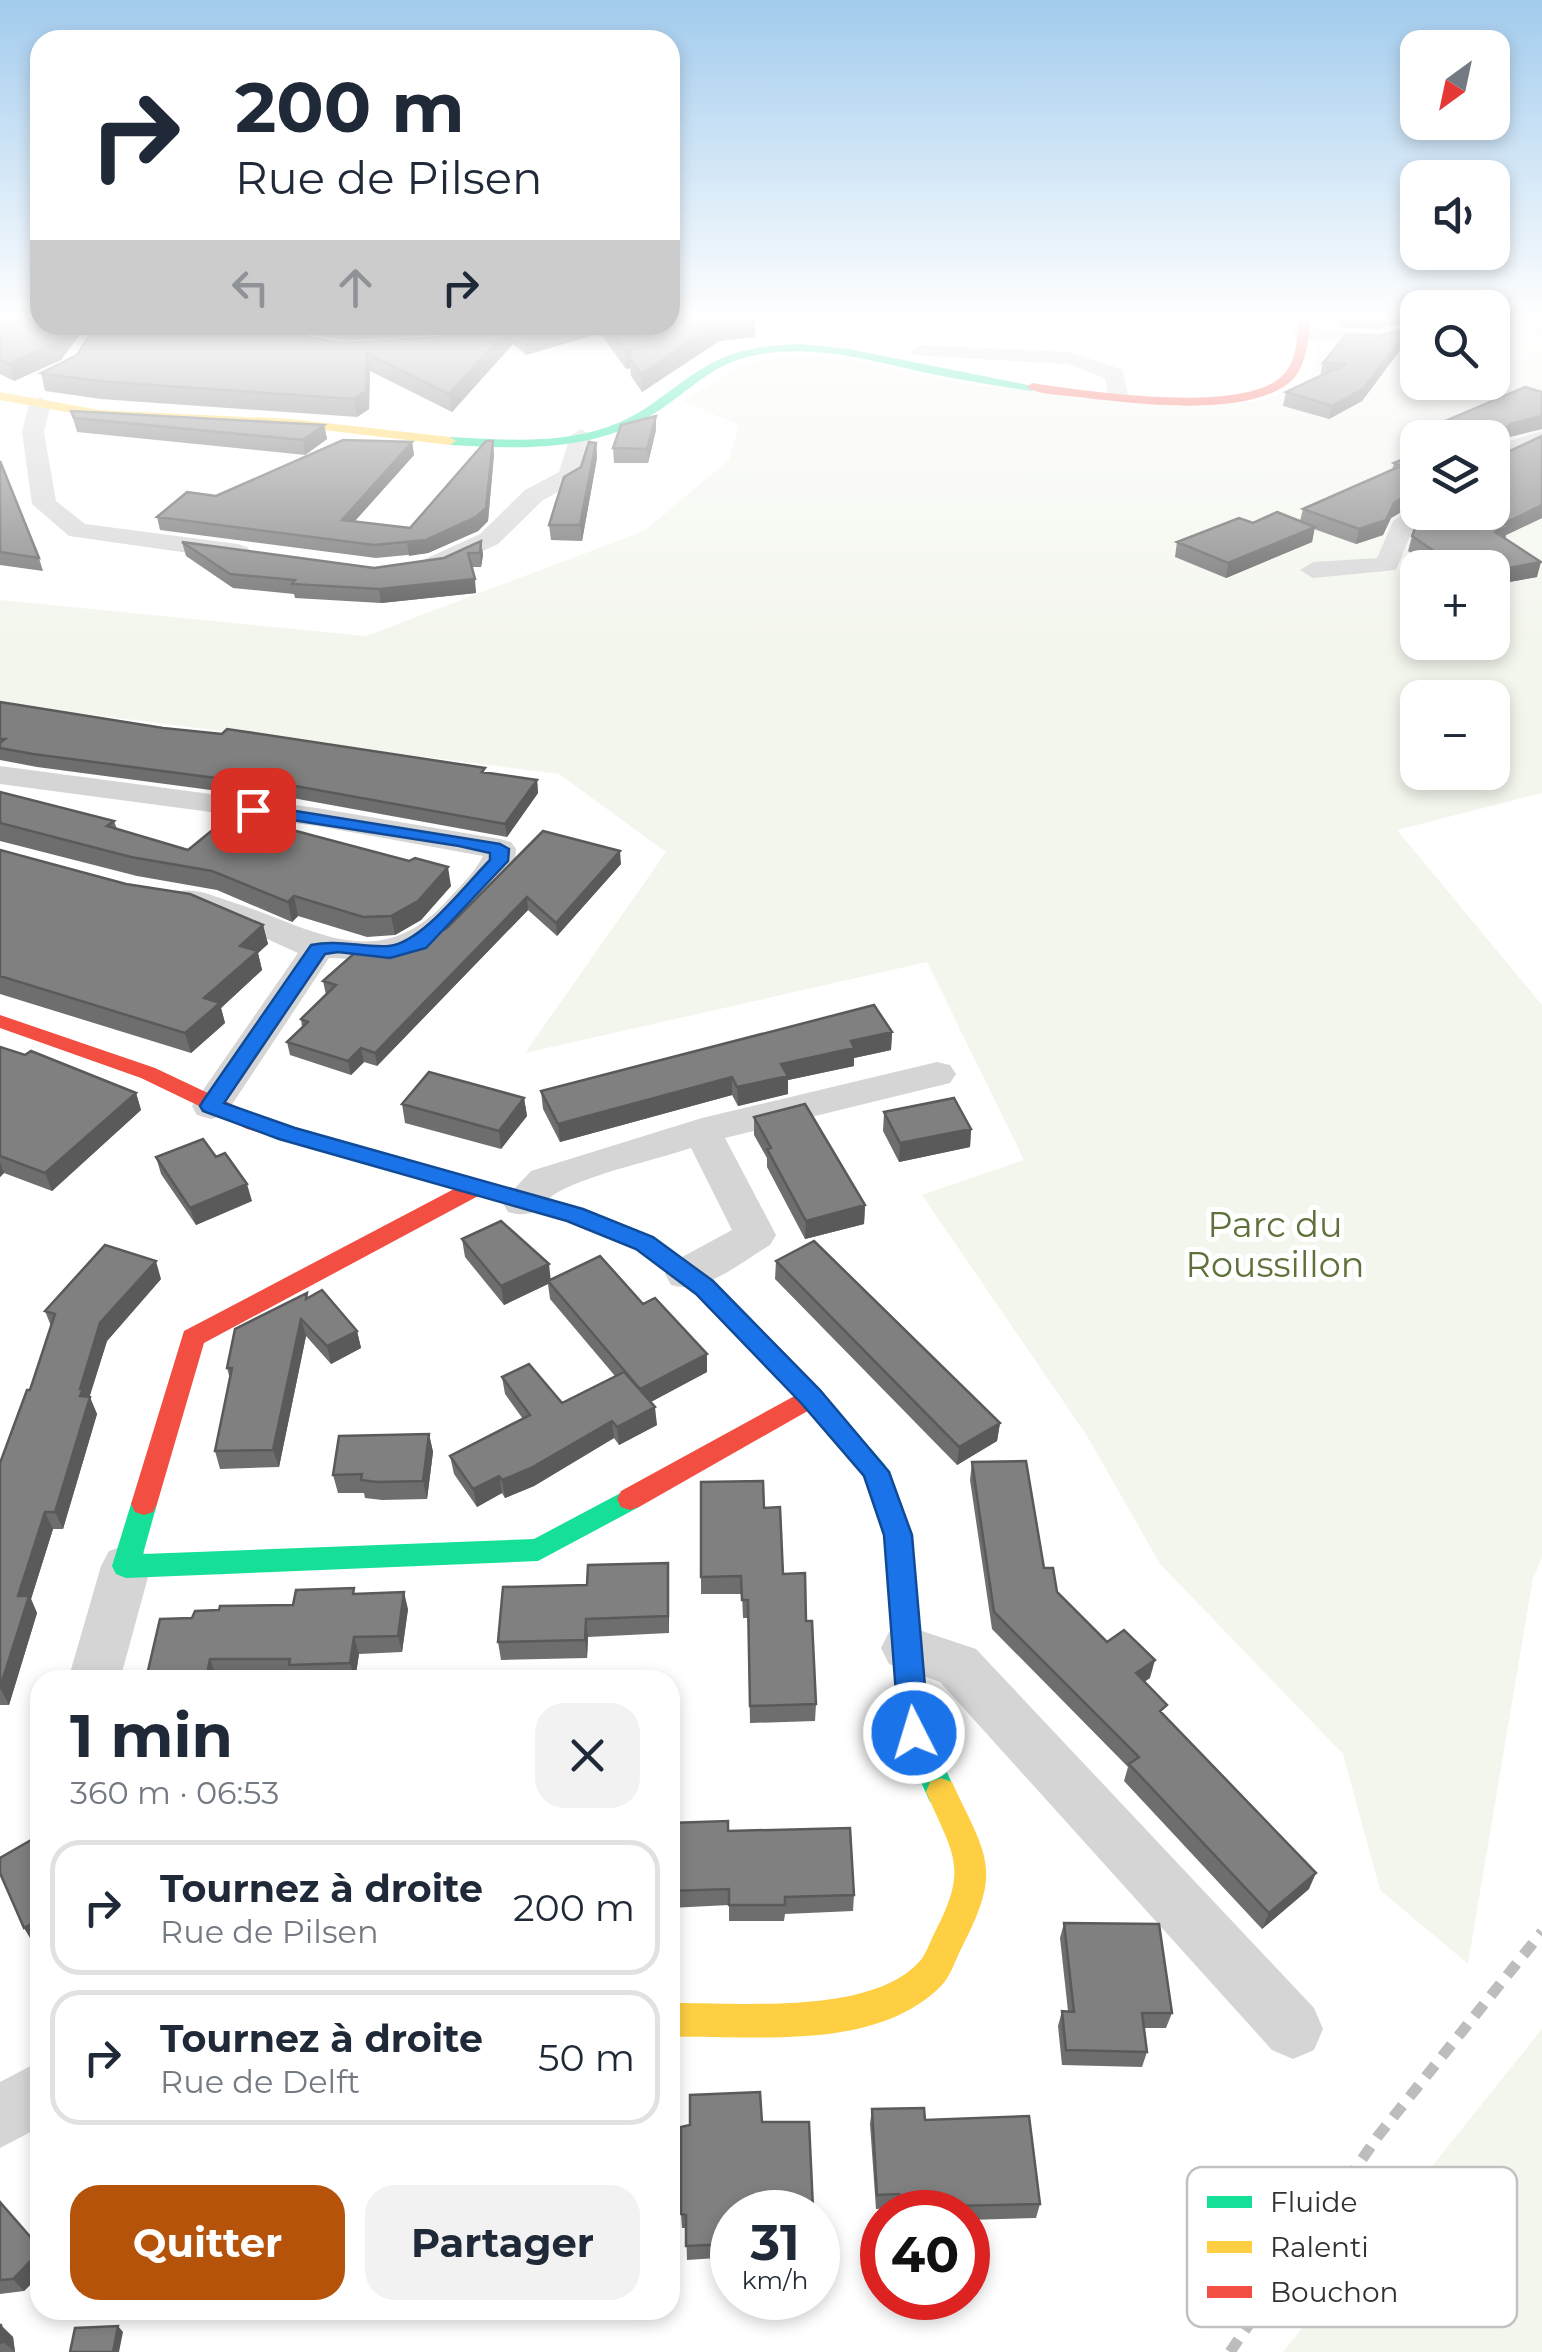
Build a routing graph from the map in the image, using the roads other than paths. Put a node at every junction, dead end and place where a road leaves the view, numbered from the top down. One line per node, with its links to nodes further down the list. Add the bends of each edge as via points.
1 (34, 428): 8 (street, via 44,504 78,531)
2 (325, 428): 4 (street, via 499,446)
3 (609, 428): 4 (street)
4 (581, 436): 9 (street, via 570,476 534,494 489,539 436,564)
5 (1542, 438): 6 (street)
6 (1510, 451)
7 (1400, 530): 10 (street, via 1386,565)
8 (264, 556)
9 (408, 568)
10 (1313, 570)
11 (0, 775): 13 (street, via 500,849 499,861 419,944 390,952)
12 (148, 892): 13 (street, via 204,901)
13 (318, 950): 16 (street)
14 (0, 1021): 16 (street, via 148,1073)
15 (937, 1074): 17 (street)
16 (211, 1106): 18 (street)
17 (702, 1131): 19 (street, via 546,1181); 20 (street, via 755,1236)
18 (472, 1189): 19 (street); 22 (street, via 193,1338)
19 (522, 1202): 20 (street, via 645,1243)
20 (686, 1274): 21 (street)
21 (811, 1397): 22 (street, via 538,1550); 23 (street, via 876,1472 898,1535)
22 (126, 1566): 24 (street)
23 (907, 1648): 25 (street, via 914,1733 972,1859 969,1900 931,1974 878,2009 832,2017); 26 (street, via 958,1665)
24 (97, 1670)
25 (680, 2020)
26 (1293, 2029)
27 (30, 2098): 28 (street)
28 (0, 2117)

